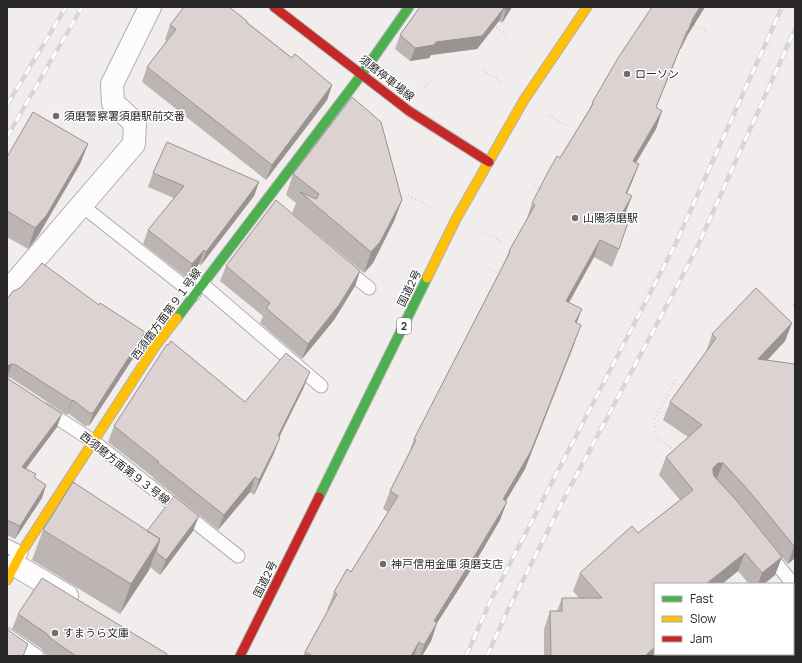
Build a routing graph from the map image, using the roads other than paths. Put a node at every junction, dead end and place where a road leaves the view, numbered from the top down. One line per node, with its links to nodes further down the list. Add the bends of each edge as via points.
1 (150, 7): 8 (street, via 112,84 113,103 135,123 134,144)
2 (274, 7): 5 (main road, 須磨停車場線)
3 (409, 7): 5 (main road, 西須磨方面第９１号線)
4 (587, 7): 6 (main road, 国道2号 / 2, via 524,100)
5 (362, 74): 6 (main road, 須磨停車場線, via 409,111); 7 (main road, 西須磨方面第９１号線)
6 (489, 162): 24 (main road, 国道2号 / 2, via 456,219)
7 (266, 201): 9 (lane); 12 (main road, 西須磨方面第９１号線)
8 (81, 205): 12 (lane); 13 (street)
9 (278, 212)
10 (332, 258): 11 (lane)
11 (369, 288)
12 (198, 289): 14 (lane); 16 (main road, 西須磨方面第９１号線, via 154,348)
13 (7, 292)
14 (321, 386)
15 (34, 402): 16 (lane, 西須磨方面第９３号線)
16 (93, 442): 18 (lane, 西須磨方面第９３号線); 19 (main road, 西須磨方面第９１号線)
17 (761, 543): 20 (lane)
18 (238, 556)
19 (12, 561): 21 (street)
20 (792, 583)
21 (84, 606)
22 (7, 635): 23 (lane)
23 (37, 656)
24 (240, 656)

